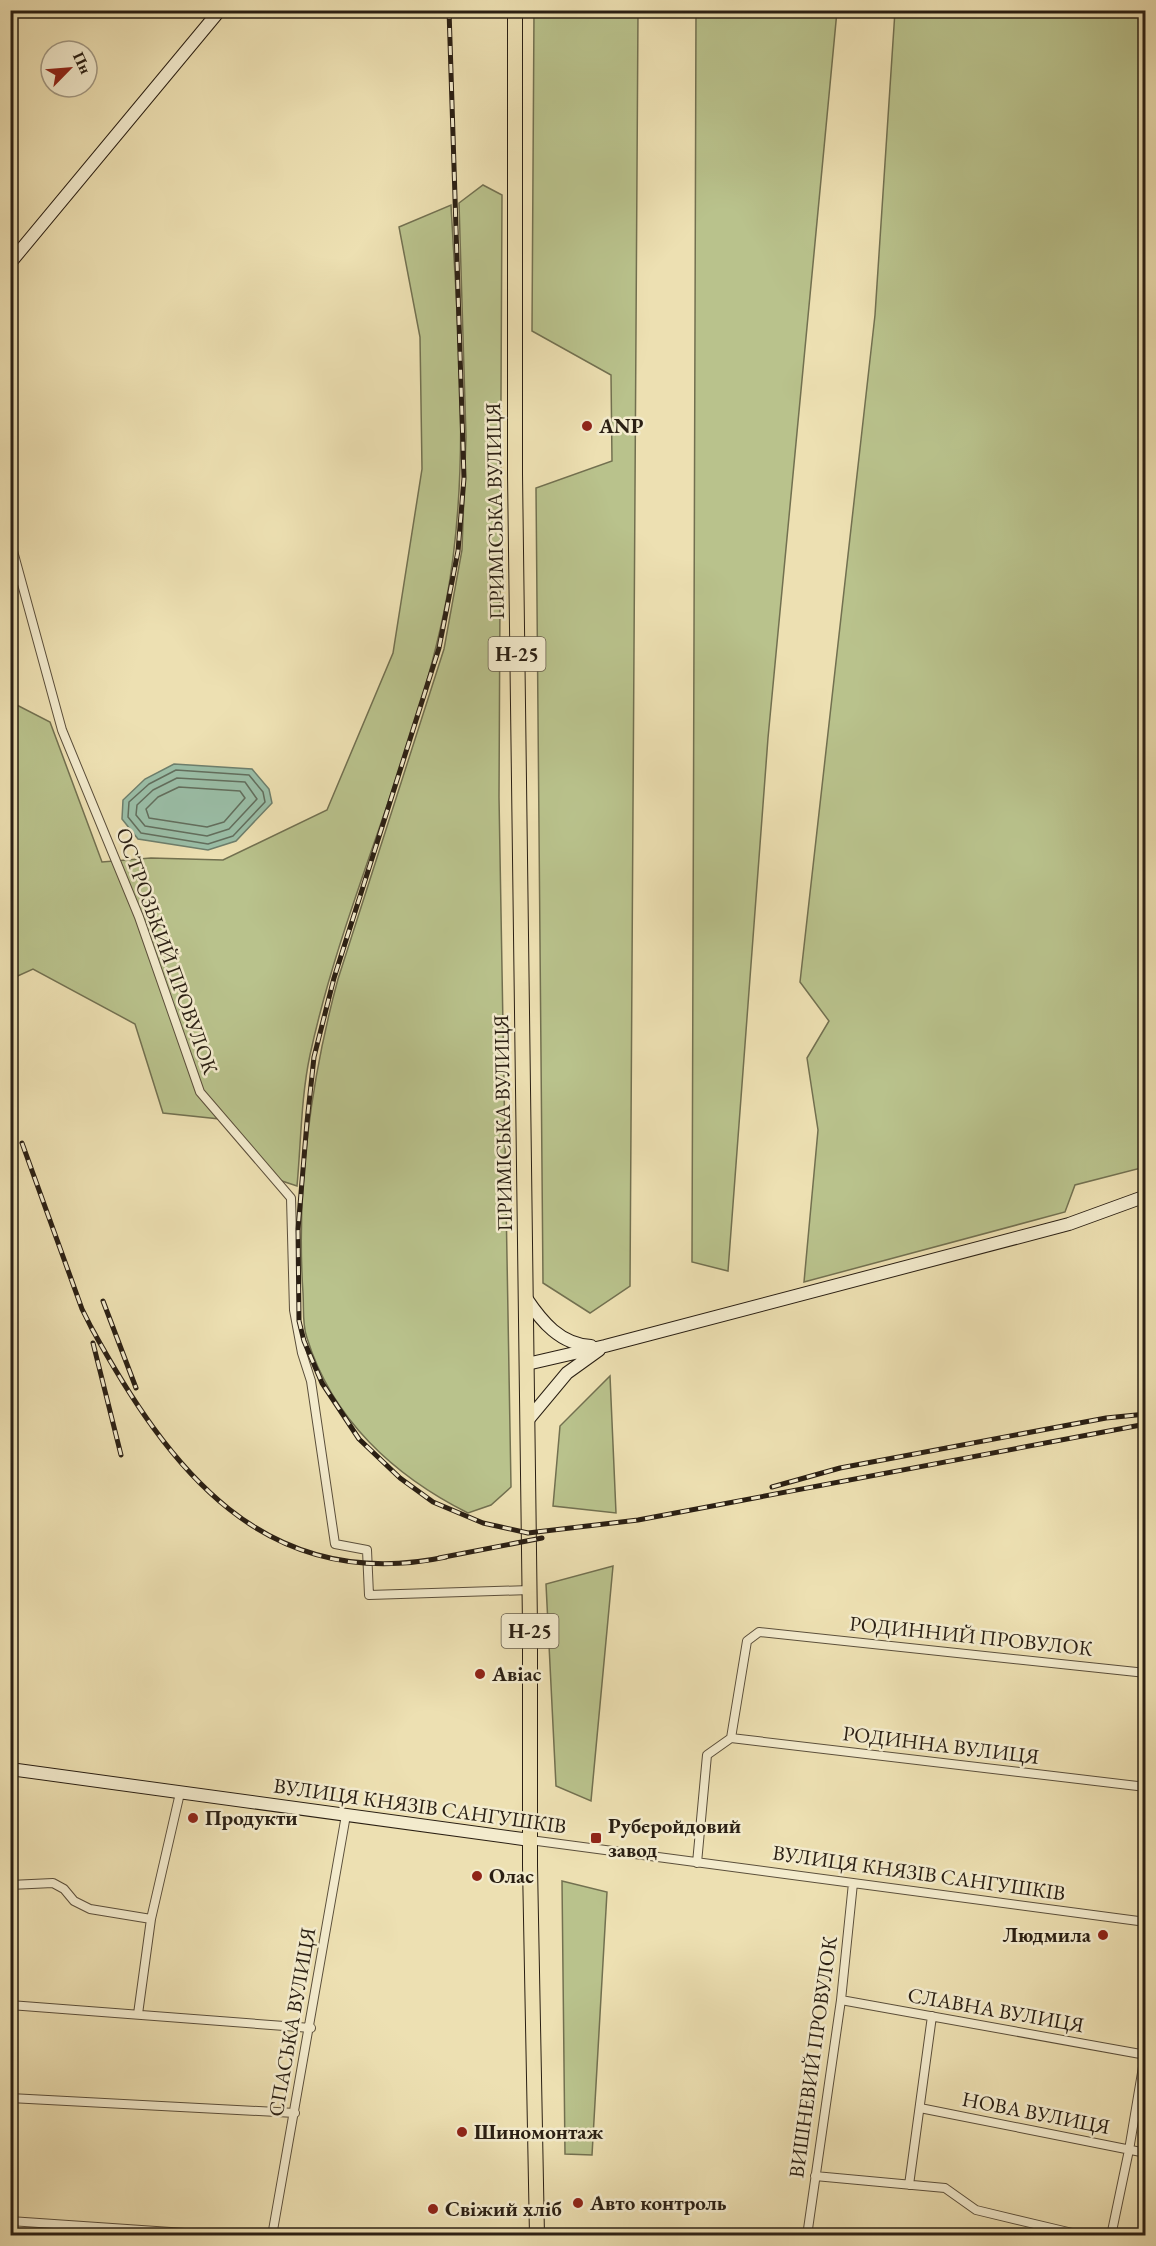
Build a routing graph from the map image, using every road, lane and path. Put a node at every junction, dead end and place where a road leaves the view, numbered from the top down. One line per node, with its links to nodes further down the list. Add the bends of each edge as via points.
1 (220, 10): 3 (main road)
2 (515, 10): 7 (main road, ПРИМІСЬКА ВУЛИЦЯ / Н-25, via 515,463)
3 (10, 263)
4 (10, 540): 5 (street, ОСТРОЗЬКИЙ ПРОВУЛОК)
5 (15, 571): 11 (street, ОСТРОЗЬКИЙ ПРОВУЛОК, via 62,730 139,917 200,1092 291,1198 294,1310 311,1381 335,1544 368,1550 369,1595)
6 (1146, 1196): 8 (main road, via 1069,1224)
7 (526, 1298): 8 (main road, via 555,1333 584,1345); 9 (main road, ПРИМІСЬКА ВУЛИЦЯ / Н-25)
8 (605, 1346): 9 (main road); 10 (main road, via 567,1373)
9 (527, 1364): 10 (main road, ПРИМІСЬКА ВУЛИЦЯ / Н-25)
10 (527, 1421): 11 (main road, ПРИМІСЬКА ВУЛИЦЯ / Н-25)
11 (530, 1590): 18 (main road, ПРИМІСЬКА ВУЛИЦЯ / Н-25)
12 (1146, 1673): 13 (street, РОДИННИЙ ПРОВУЛОК, via 759,1632 747,1641)
13 (732, 1738): 15 (street, РОДИННА ВУЛИЦЯ); 19 (street, via 707,1755)
14 (10, 1769): 16 (main road, ВУЛИЦЯ КНЯЗІВ САНГУШКІВ)
15 (1146, 1787)
16 (180, 1793): 17 (main road, ВУЛИЦЯ КНЯЗІВ САНГУШКІВ); 22 (street)
17 (346, 1815): 18 (main road, ВУЛИЦЯ КНЯЗІВ САНГУШКІВ); 28 (street, СПАСЬКА ВУЛИЦЯ)
18 (530, 1840): 19 (street, ВУЛИЦЯ КНЯЗІВ САНГУШКІВ); 40 (main road, ПРИМІСЬКА ВУЛИЦЯ / Н-25)
19 (697, 1863): 20 (street, ВУЛИЦЯ КНЯЗІВ САНГУШКІВ)
20 (852, 1883): 23 (street, ВУЛИЦЯ КНЯЗІВ САНГУШКІВ); 24 (street, ВИШНЕВИЙ ПРОВУЛОК)
21 (10, 1885): 22 (street, via 53,1883 90,1909)
22 (151, 1919): 26 (street)
23 (1146, 1922)
24 (841, 2000): 27 (street, СЛАВНА ВУЛИЦЯ); 35 (street, ВИШНЕВИЙ ПРОВУЛОК)
25 (10, 2005): 26 (street)
26 (138, 2014): 28 (street)
27 (932, 2016): 29 (street, СЛАВНА ВУЛИЦЯ); 31 (street)
28 (311, 2028): 32 (street, СПАСЬКА ВУЛИЦЯ)
29 (1145, 2055): 33 (street)
30 (10, 2098): 32 (street)
31 (920, 2108): 33 (street, НОВА ВУЛИЦЯ); 36 (street)
32 (295, 2113): 39 (street, СПАСЬКА ВУЛИЦЯ)
33 (1129, 2150): 34 (street, НОВА ВУЛИЦЯ); 43 (street)
34 (1146, 2153)
35 (815, 2176): 36 (street); 41 (street, ВИШНЕВИЙ ПРОВУЛОК)
36 (909, 2184): 42 (street, via 945,2188 976,2210)
37 (10, 2222): 38 (street)
38 (229, 2235)
39 (272, 2235)
40 (537, 2235)
41 (807, 2235)
42 (1085, 2235)
43 (1111, 2235)

